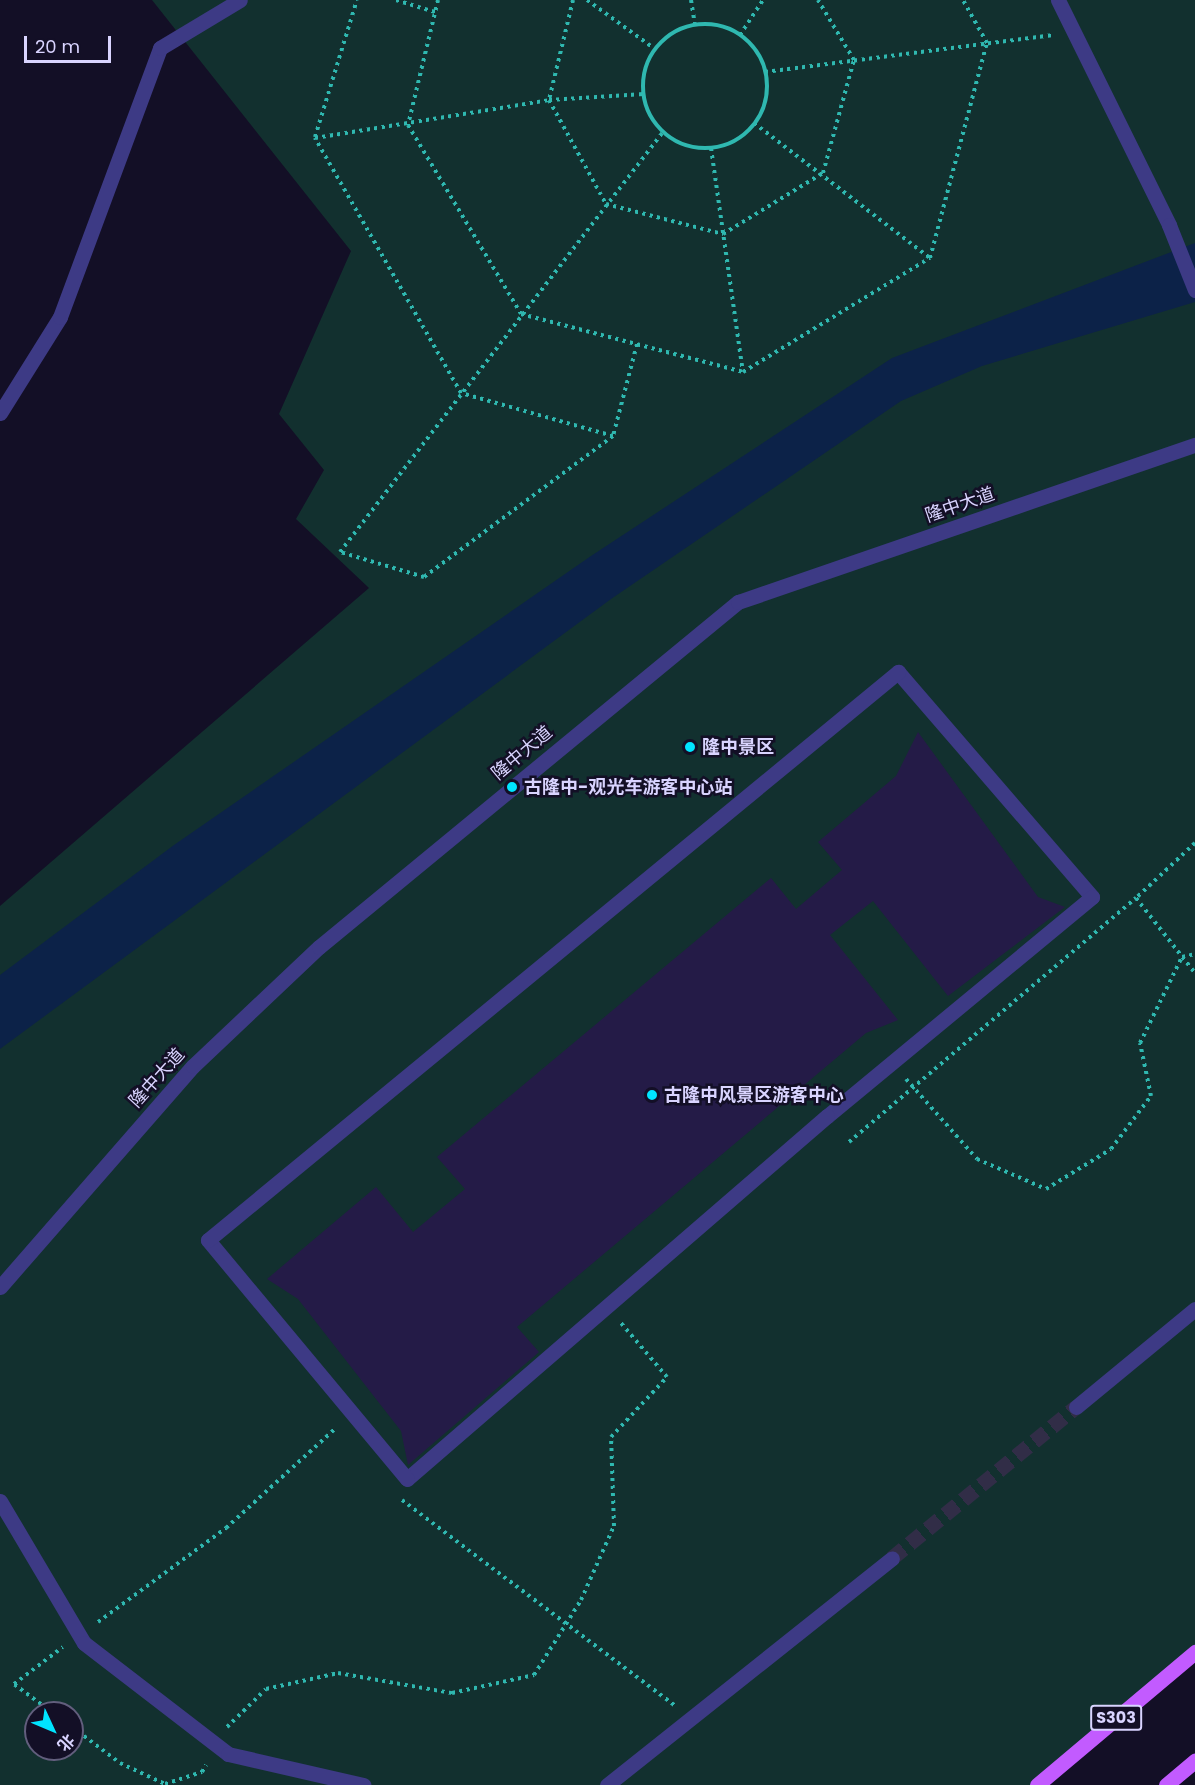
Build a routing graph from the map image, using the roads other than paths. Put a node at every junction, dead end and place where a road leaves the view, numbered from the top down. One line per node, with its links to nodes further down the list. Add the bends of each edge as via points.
1 (240, 0): 4 (street, via 160,48 60,318)
2 (1058, 0): 3 (street, via 1169,225)
3 (1195, 290)
4 (0, 413)
5 (1195, 445): 6 (street, 隆中大道, via 738,602 319,947 193,1066)
6 (0, 1287)
7 (1195, 1309): 8 (street)
8 (1076, 1407)
9 (352, 1414): 9 (street, via 407,1479 1092,897 898,672 208,1240)
10 (0, 1501): 14 (street, via 79,1636 217,1746 228,1754)
11 (892, 1558): 15 (street)
12 (1195, 1652): 16 (main road, S303)
13 (1195, 1761): 17 (main road)
14 (363, 1785)
15 (607, 1785)
16 (1037, 1785)
17 (1166, 1785)

